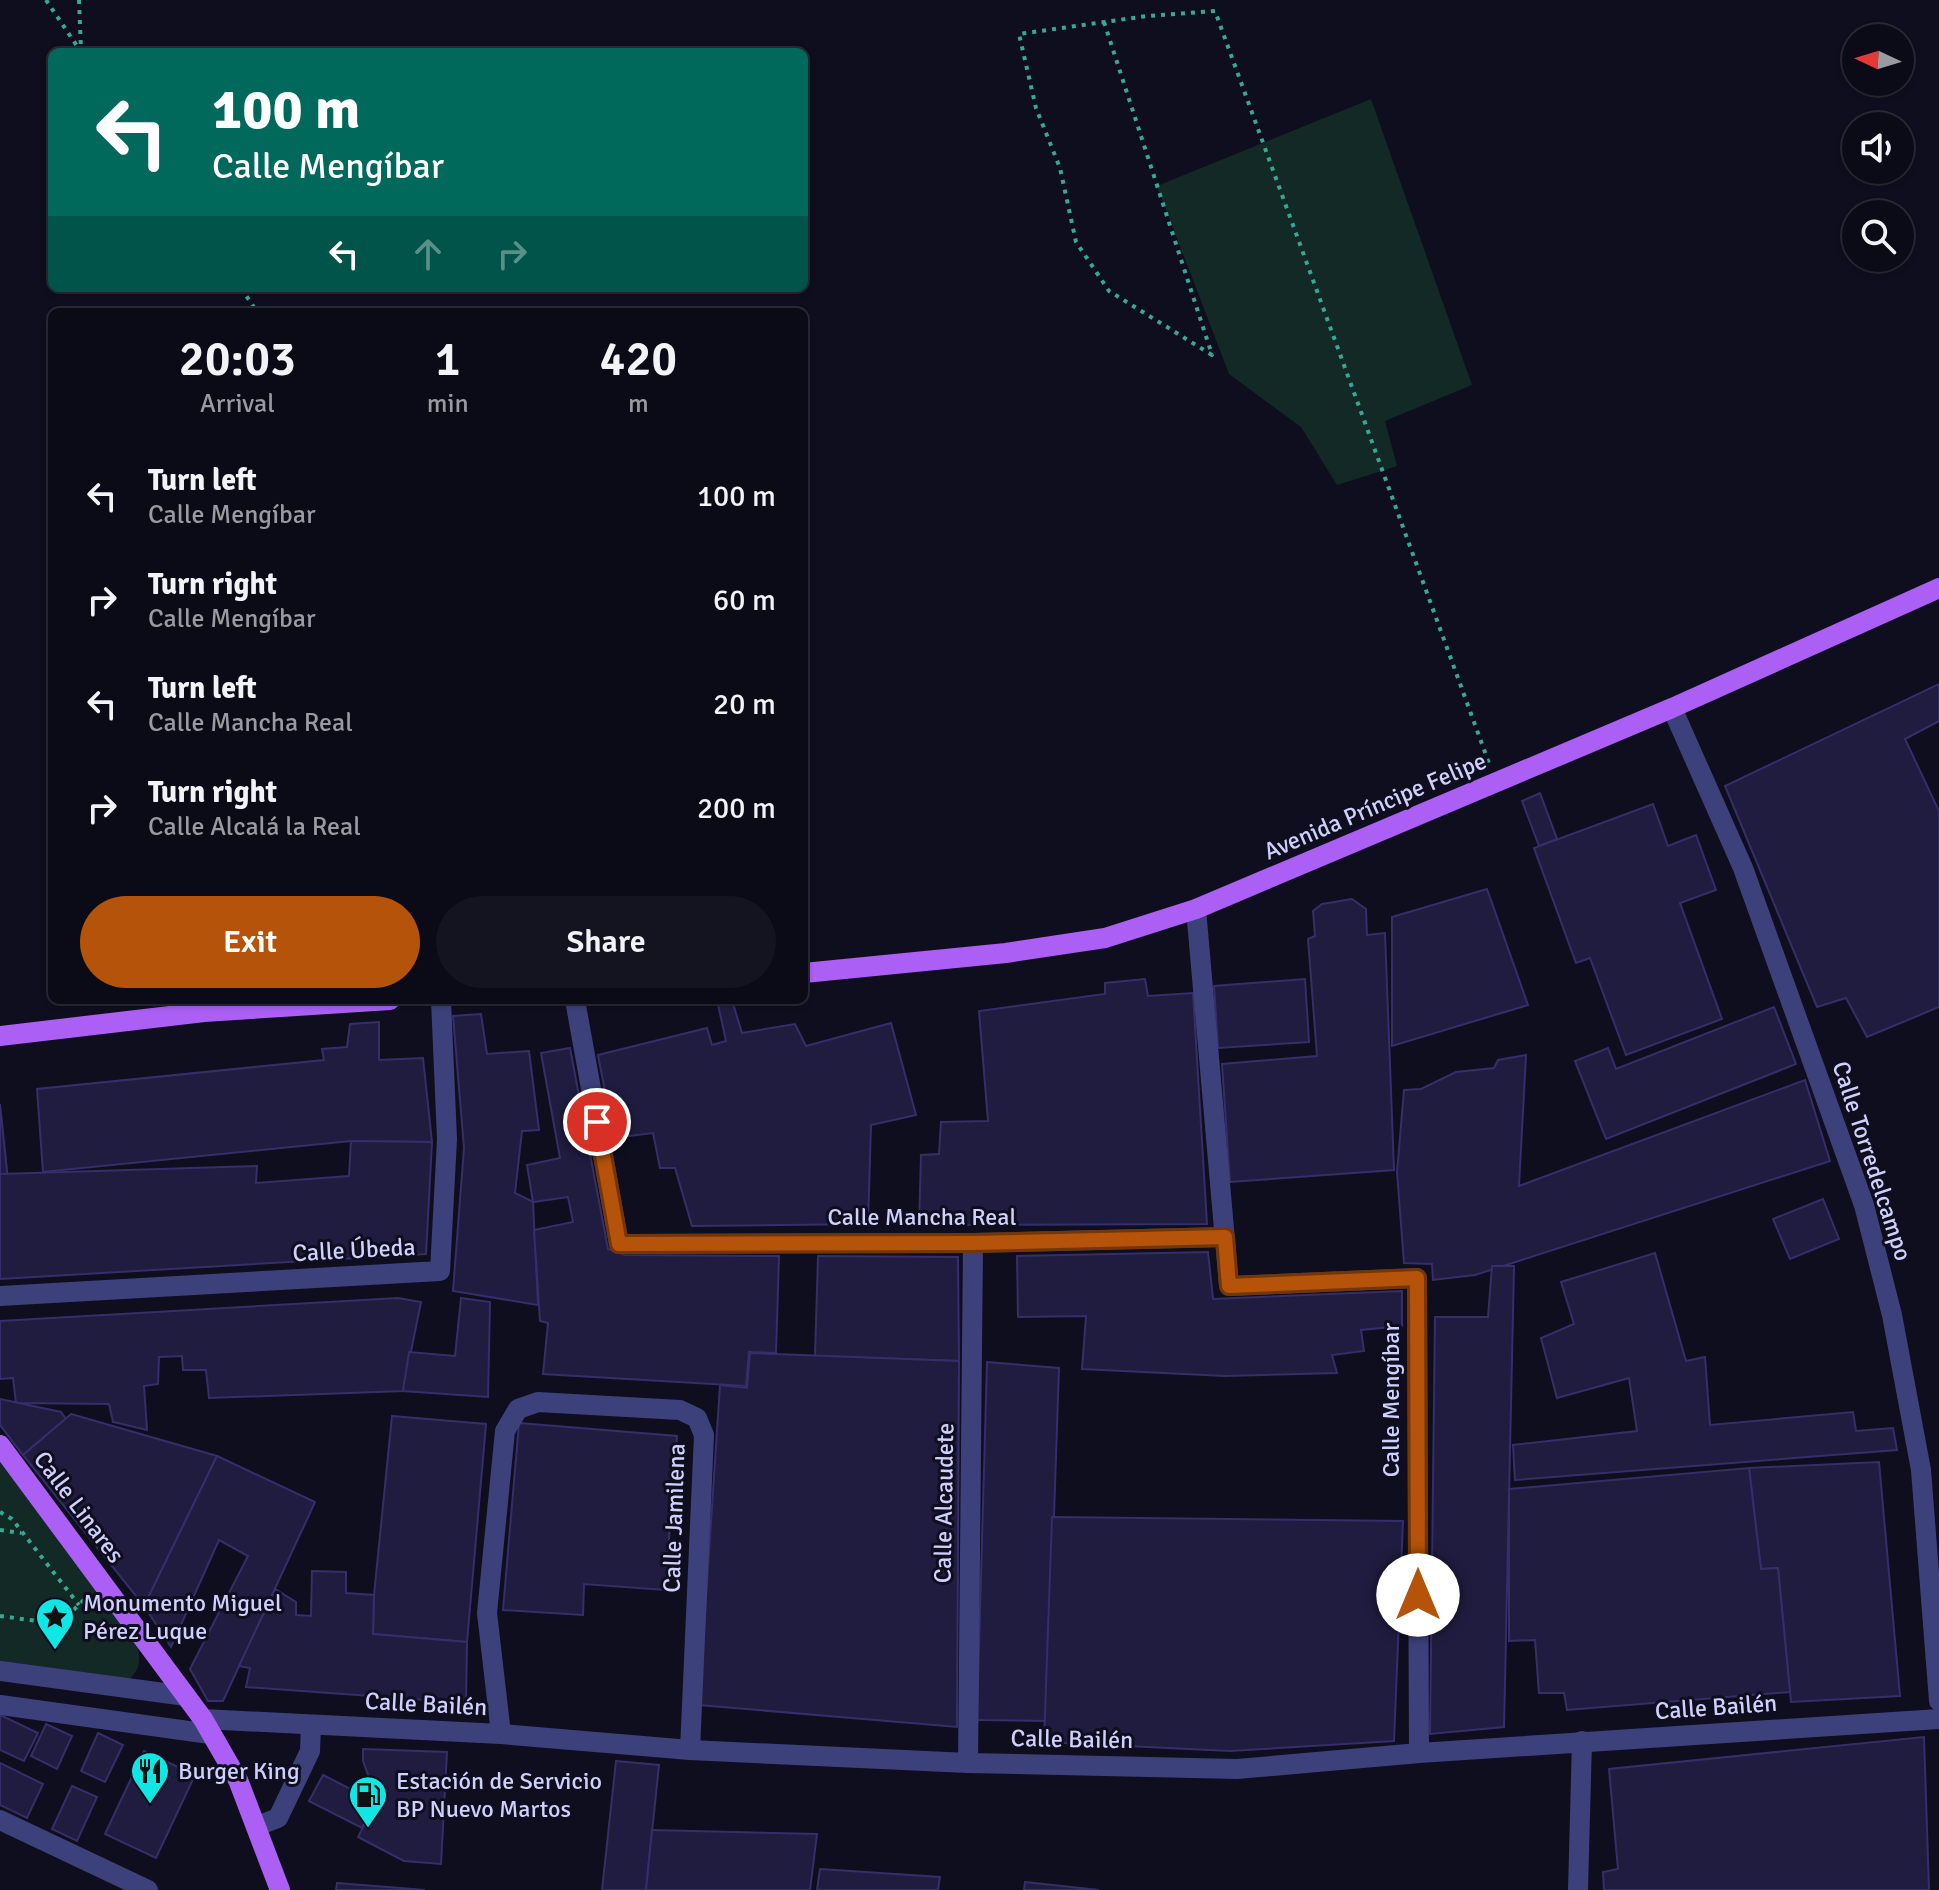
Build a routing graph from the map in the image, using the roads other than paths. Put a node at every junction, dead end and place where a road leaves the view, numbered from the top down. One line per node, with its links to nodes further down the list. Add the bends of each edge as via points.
1 (1939, 588): 2 (main road, Avenida Príncipe Felipe)
2 (1672, 708): 3 (main road, Avenida Príncipe Felipe); 15 (street, Calle Torredelcampo, via 1743,868 1864,1205 1892,1315 1921,1470)
3 (1196, 909): 4 (main road, Avenida Príncipe Felipe, via 1105,938); 9 (street, Calle Mengíbar)
4 (808, 973)
5 (328, 1004): 8 (main road, via 204,1012)
6 (441, 1004): 11 (street, Calle Úbeda, via 447,1139 440,1271)
7 (576, 1004): 10 (street, Calle Mancha Real, via 619,1244)
8 (0, 1036)
9 (1225, 1237): 10 (street, Calle Mancha Real); 23 (street, Calle Mengíbar, via 1229,1286 1417,1278)
10 (973, 1243): 24 (street, Calle Alcaudete)
11 (0, 1296)
12 (0, 1445): 14 (main road, Calle Linares)
13 (0, 1671): 14 (street)
14 (186, 1696): 19 (main road, Calle Linares)
15 (1939, 1701)
16 (0, 1705): 19 (street, Calle Bailén)
17 (1939, 1719): 21 (street, Calle Bailén)
18 (311, 1725): 19 (street, Calle Bailén); 20 (street, Calle Bailén); 26 (street, via 310,1751 278,1818)
19 (207, 1726): 26 (main road, Calle Linares)
20 (501, 1734): 22 (street, Calle Bailén); 22 (street, Calle Jamilena, via 487,1613 505,1431 518,1409 538,1402 680,1410 697,1418 704,1435)
21 (1582, 1741): 23 (street, Calle Bailén); 29 (street)
22 (690, 1750): 24 (street, Calle Bailén)
23 (1419, 1753): 24 (street, Calle Bailén, via 1237,1769)
24 (968, 1763)
25 (0, 1820): 27 (street)
26 (257, 1826): 28 (main road, Calle Linares)
27 (148, 1890)
28 (280, 1890)
29 (1578, 1890)

